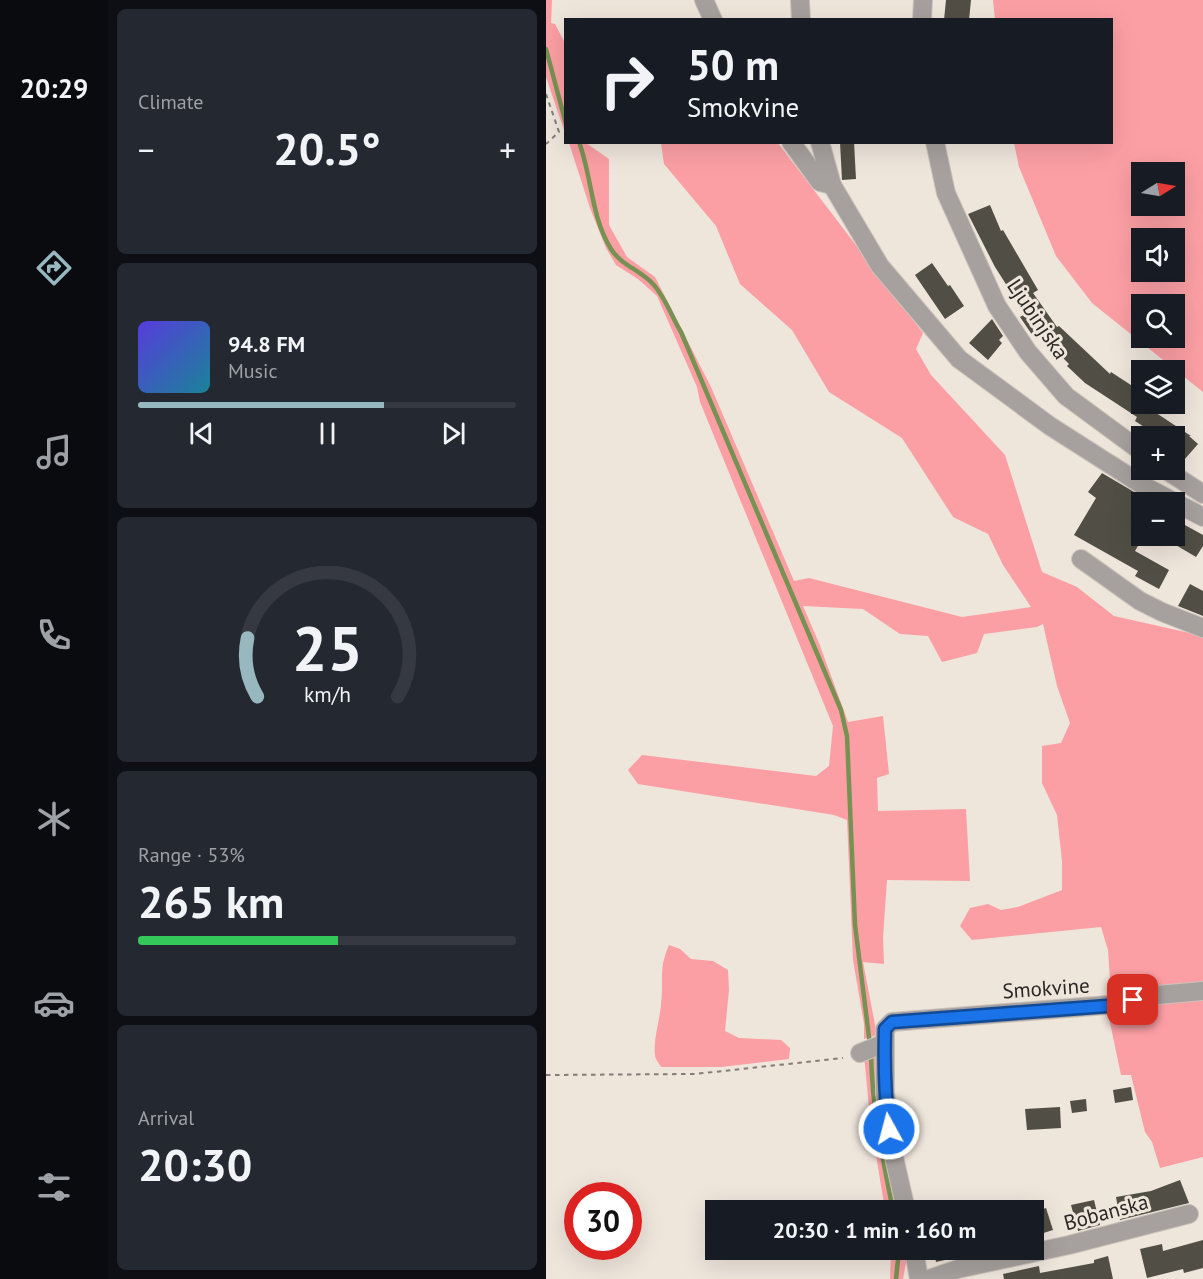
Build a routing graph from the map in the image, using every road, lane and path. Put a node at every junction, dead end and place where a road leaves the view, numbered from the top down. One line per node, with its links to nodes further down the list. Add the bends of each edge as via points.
1 (704, 0): 4 (street)
2 (800, 0): 5 (street)
3 (923, 0): 6 (street)
4 (712, 18)
5 (801, 18)
6 (922, 18)
7 (546, 94): 8 (path, via 559,132)
8 (546, 144)
9 (792, 144): 12 (street, via 820,182)
10 (821, 144): 12 (street)
11 (935, 144): 13 (street, Ljubinjska, via 946,193 997,306 1028,352 1066,396)
12 (832, 185): 16 (street, via 880,266 959,359 1050,426 1144,486)
13 (1131, 444)
14 (1181, 480): 15 (street)
15 (1203, 494)
16 (1203, 517)
17 (1081, 559): 18 (street, via 1140,601)
18 (1203, 628)
19 (1203, 991): 20 (street, Smokvine, via 1146,996 1120,1005 892,1022 885,1029)
20 (882, 1044): 21 (street); 23 (street, via 892,1148)
21 (860, 1053): 22 (path, via 695,1074)
22 (546, 1074)
23 (904, 1200)
24 (1189, 1214): 27 (street, Bobanska)
25 (916, 1260): 26 (street)
26 (919, 1279)
27 (929, 1279)

